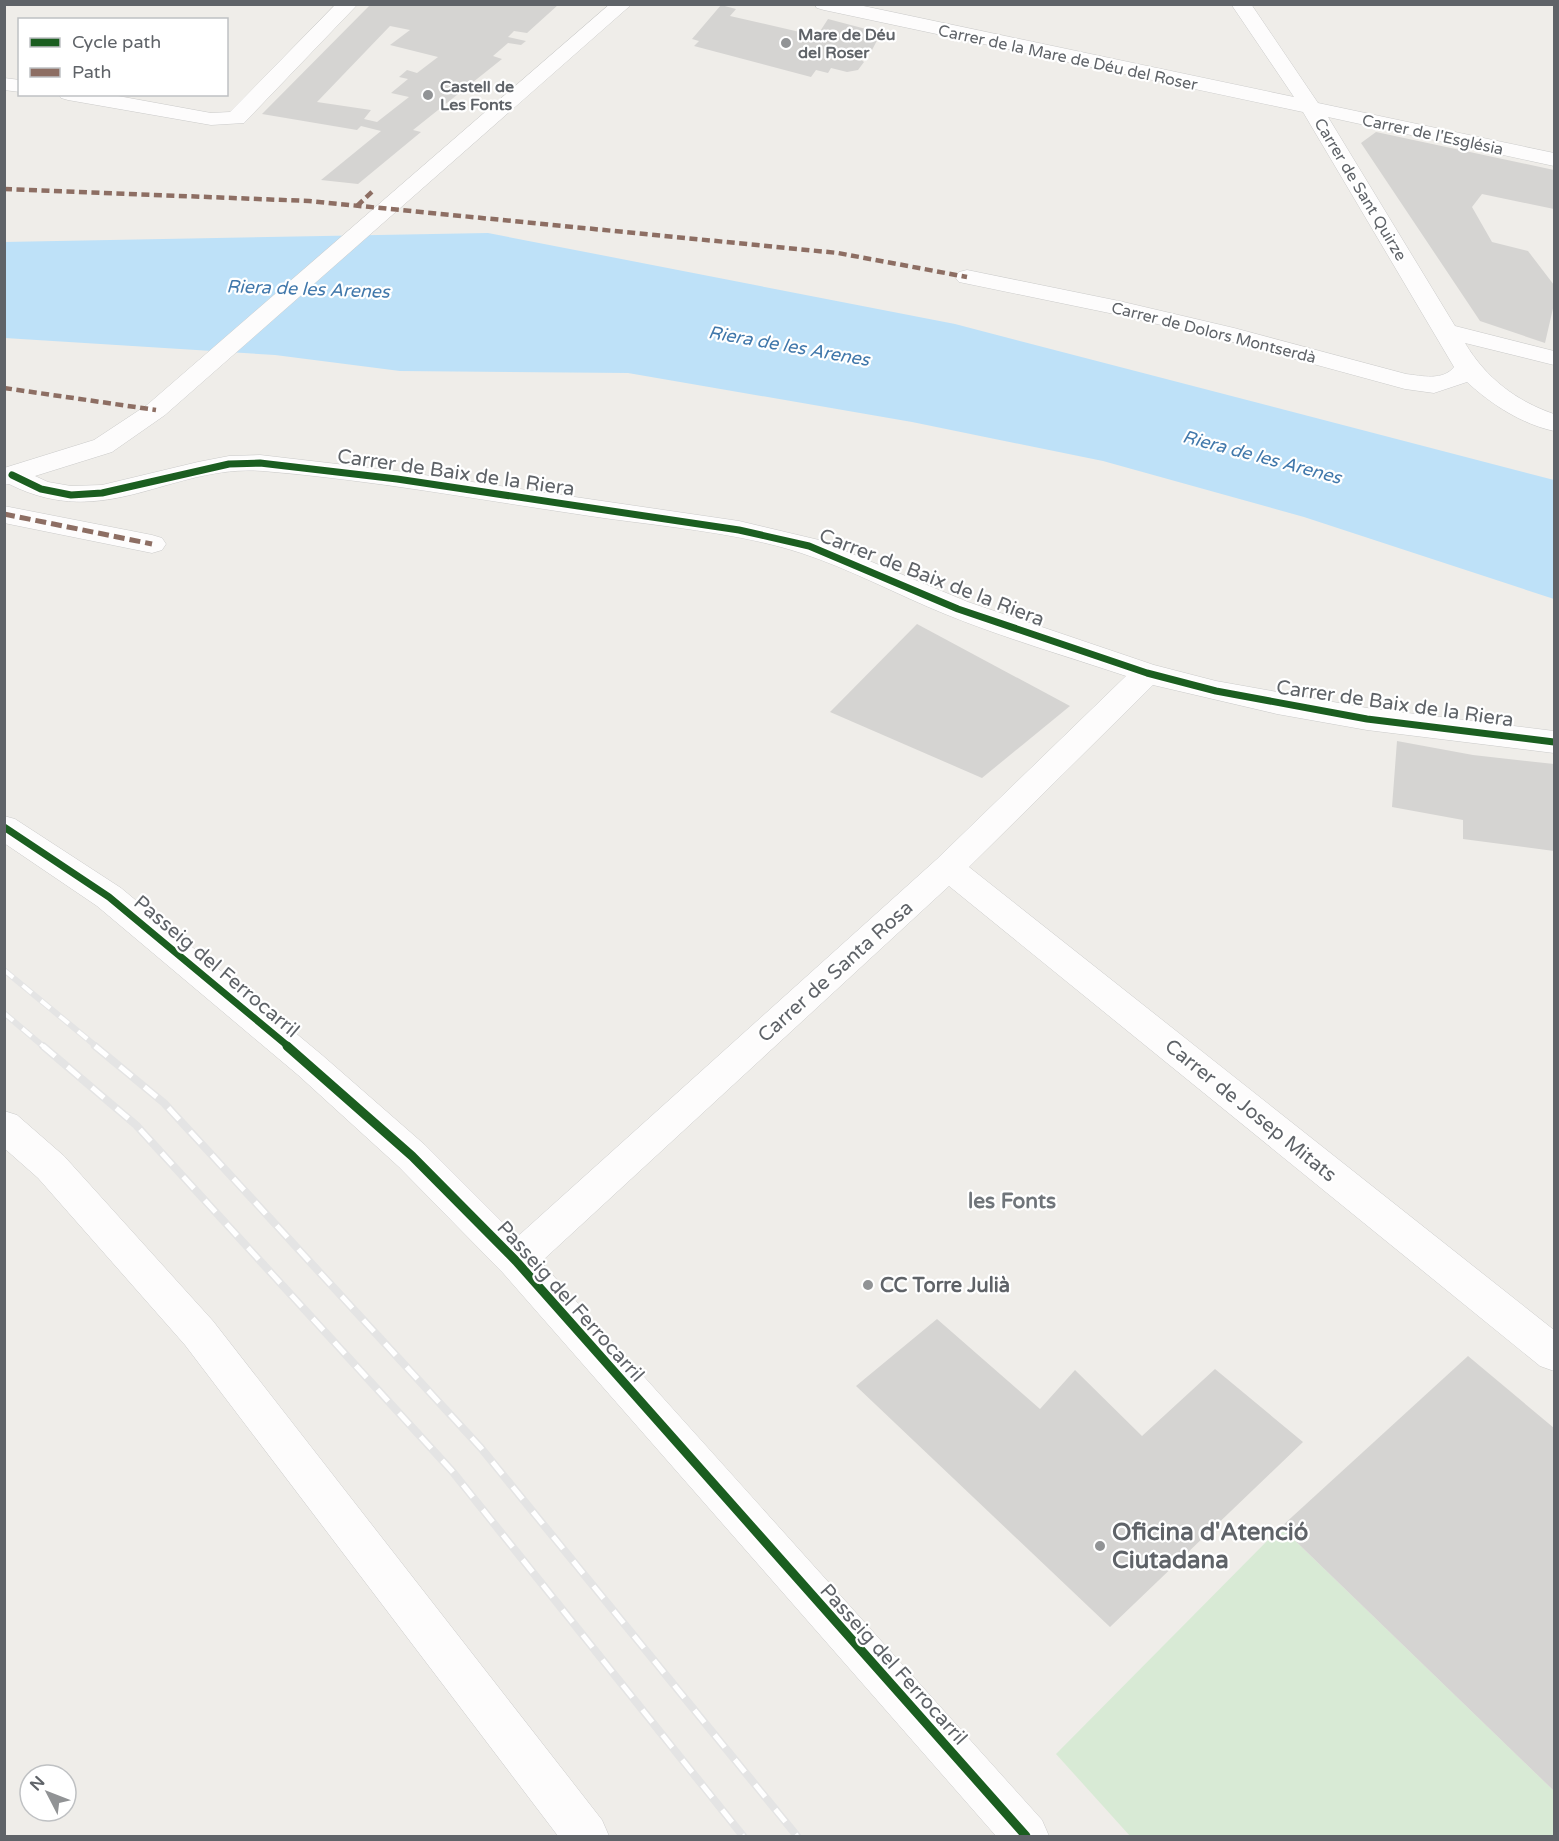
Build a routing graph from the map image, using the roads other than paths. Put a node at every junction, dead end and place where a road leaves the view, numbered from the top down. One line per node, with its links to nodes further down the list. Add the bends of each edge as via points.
1 (348, 4): 5 (street, via 236,118 211,119)
2 (824, 4): 6 (street, Carrer de la Mare de Déu del Roser)
3 (1241, 4): 6 (street, Carrer de Sant Quirze)
4 (621, 5): 13 (street, via 156,410 103,446)
5 (79, 96)
6 (1312, 109): 7 (street, Carrer de l'Església); 9 (street, Carrer de Sant Quirze)
7 (1554, 159)
8 (967, 278): 11 (street, Carrer de Dolors Montserdà, via 1234,335 1405,381 1434,385)
9 (1445, 331): 10 (street); 11 (street, Carrer de Sant Quirze)
10 (1554, 358)
11 (1463, 372): 12 (street, Carrer de Sant Quirze, via 1509,404)
12 (1554, 423)
13 (8, 476): 16 (street, Carrer de Baix de la Riera, via 50,493 86,494 140,487 225,464 260,463 739,530 809,546 958,609)
14 (4, 514): 15 (street)
15 (152, 544)
16 (1147, 673): 17 (street, Carrer de Baix de la Riera, via 1278,704); 19 (street, Carrer de Santa Rosa)
17 (1554, 742)
18 (4, 827): 21 (street, Passeig del Ferrocarril, via 109,897 310,1065 412,1156)
19 (948, 868): 21 (street, Carrer de Santa Rosa); 22 (street, Carrer de Josep Mitats)
20 (4, 1126): 23 (street, via 51,1167 199,1333)
21 (516, 1261): 24 (street, Passeig del Ferrocarril)
22 (1554, 1353)
23 (586, 1836)
24 (1026, 1836)

